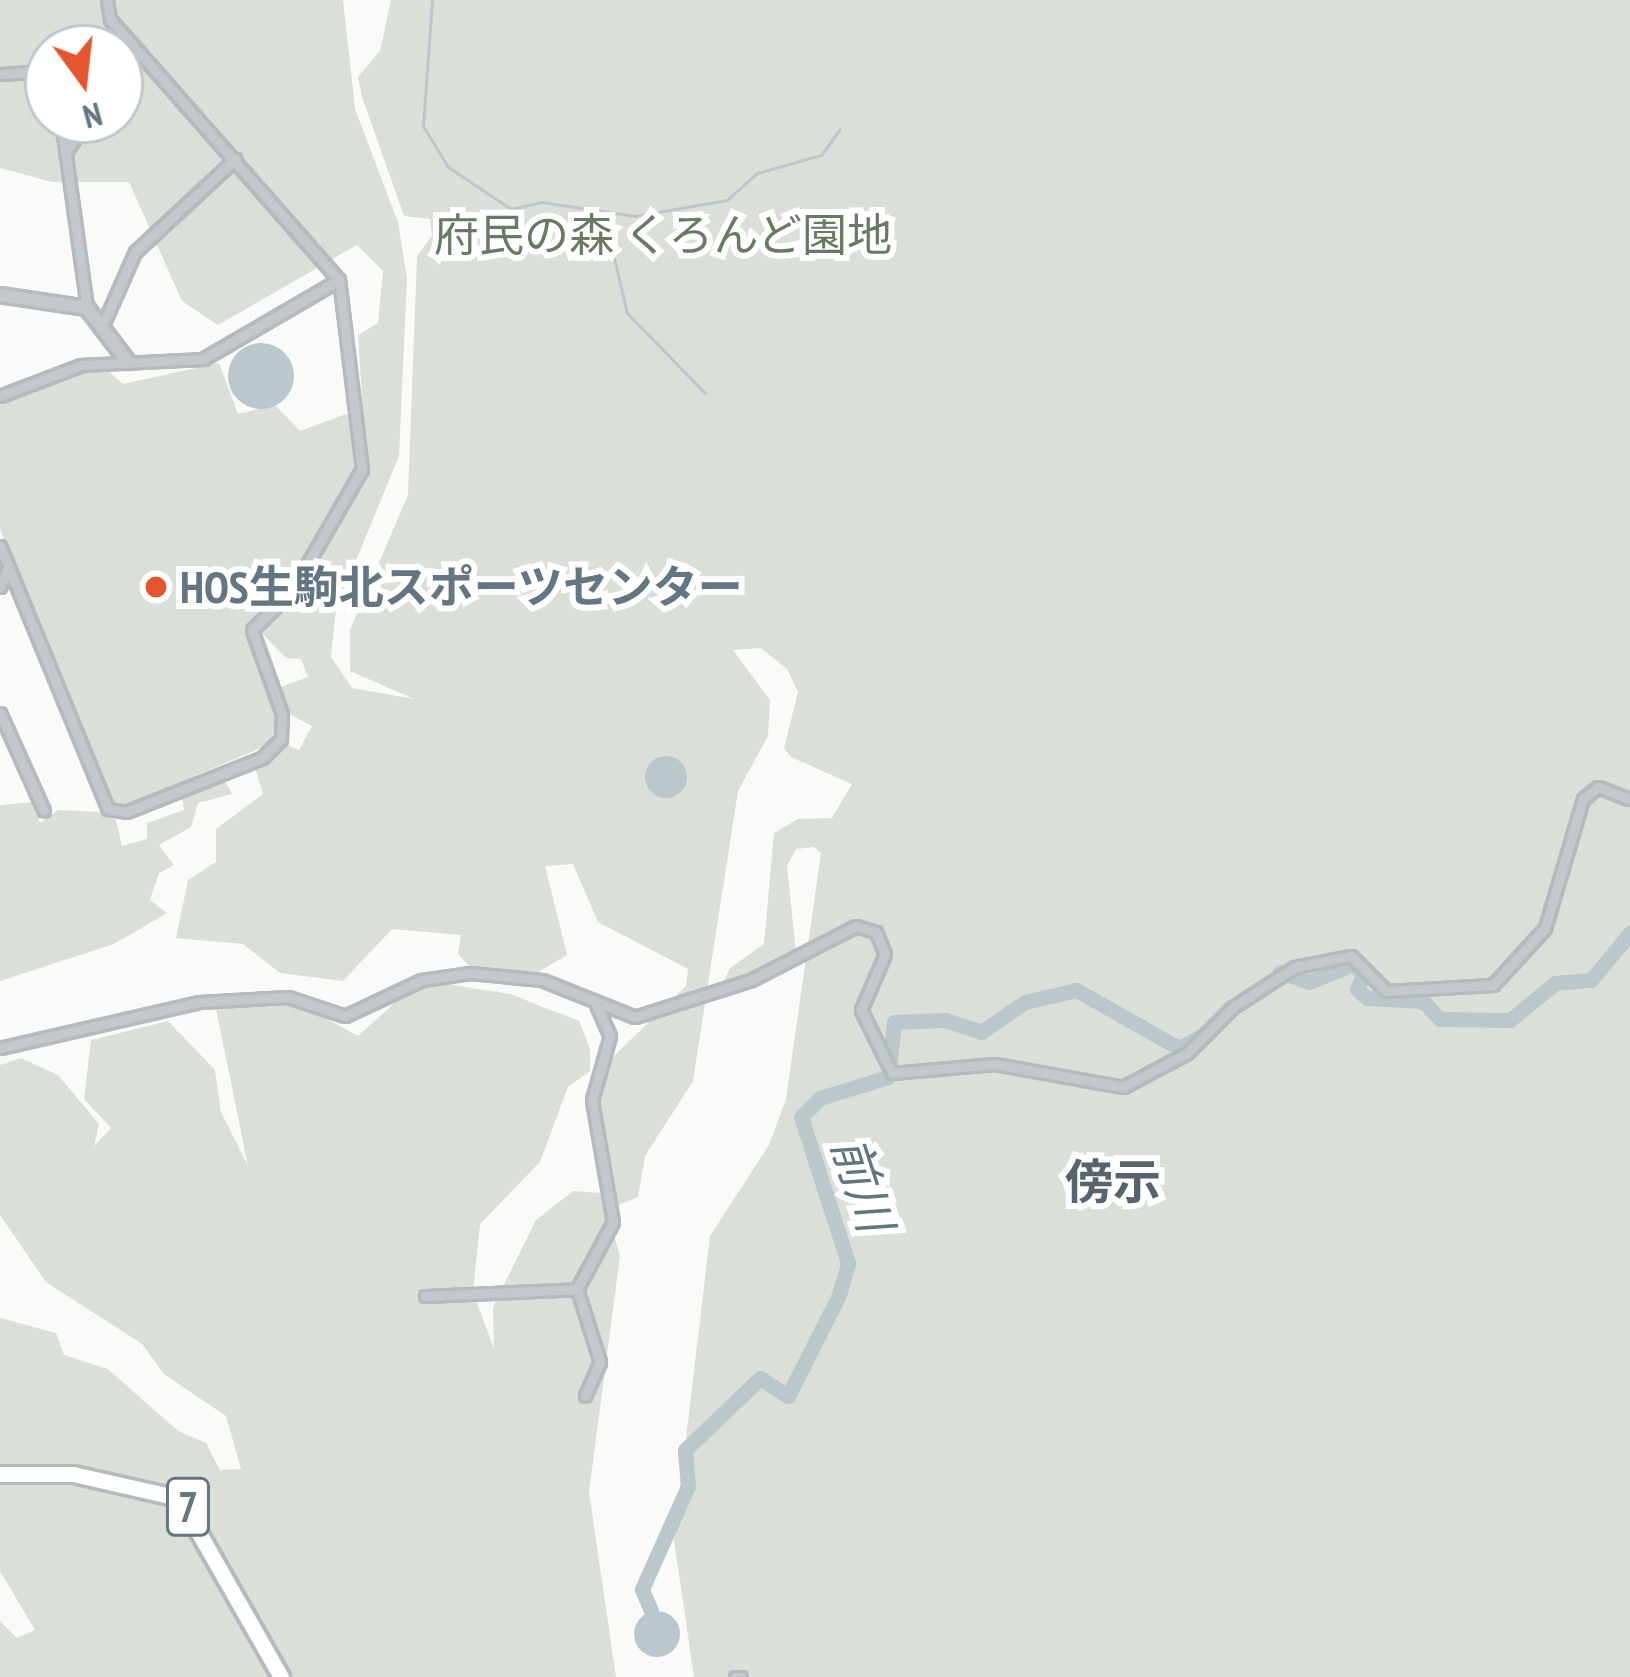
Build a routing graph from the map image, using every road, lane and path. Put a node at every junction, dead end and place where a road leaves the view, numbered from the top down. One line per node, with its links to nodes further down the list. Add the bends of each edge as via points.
1 (144, 58): 5 (street)
2 (64, 144): 4 (street)
3 (71, 144): 4 (street)
4 (65, 153): 8 (street)
5 (235, 159): 6 (street); 9 (street, via 135,252)
6 (339, 280): 10 (street, via 203,359); 13 (street, via 362,469 293,589 252,629 282,714 270,752 126,812 108,809)
7 (0, 296): 8 (street)
8 (87, 308): 9 (street)
9 (105, 320): 10 (street)
10 (128, 362): 11 (street, via 34,376)
11 (0, 396)
12 (0, 546): 13 (street)
13 (8, 568): 14 (street)
14 (0, 587)
15 (0, 713): 16 (street)
16 (3, 729): 18 (street)
17 (1630, 799): 19 (street, via 1598,787 1583,800 1545,928 1493,986 1386,991 1351,956 1291,969 1186,1053 1123,1087 995,1064 890,1071 862,1016 887,961 868,927 844,928 751,980 647,1015)
18 (44, 811)
19 (596, 1005): 20 (street, via 542,980 470,973 422,980 345,1016 288,998 199,1002); 21 (street, via 610,1036 592,1100 613,1222)
20 (0, 1048)
21 (577, 1289): 22 (street); 23 (street, via 600,1362)
22 (425, 1296)
23 (585, 1396)
24 (0, 1474): 25 (main road, 7, via 73,1474 179,1498)
25 (281, 1677)

